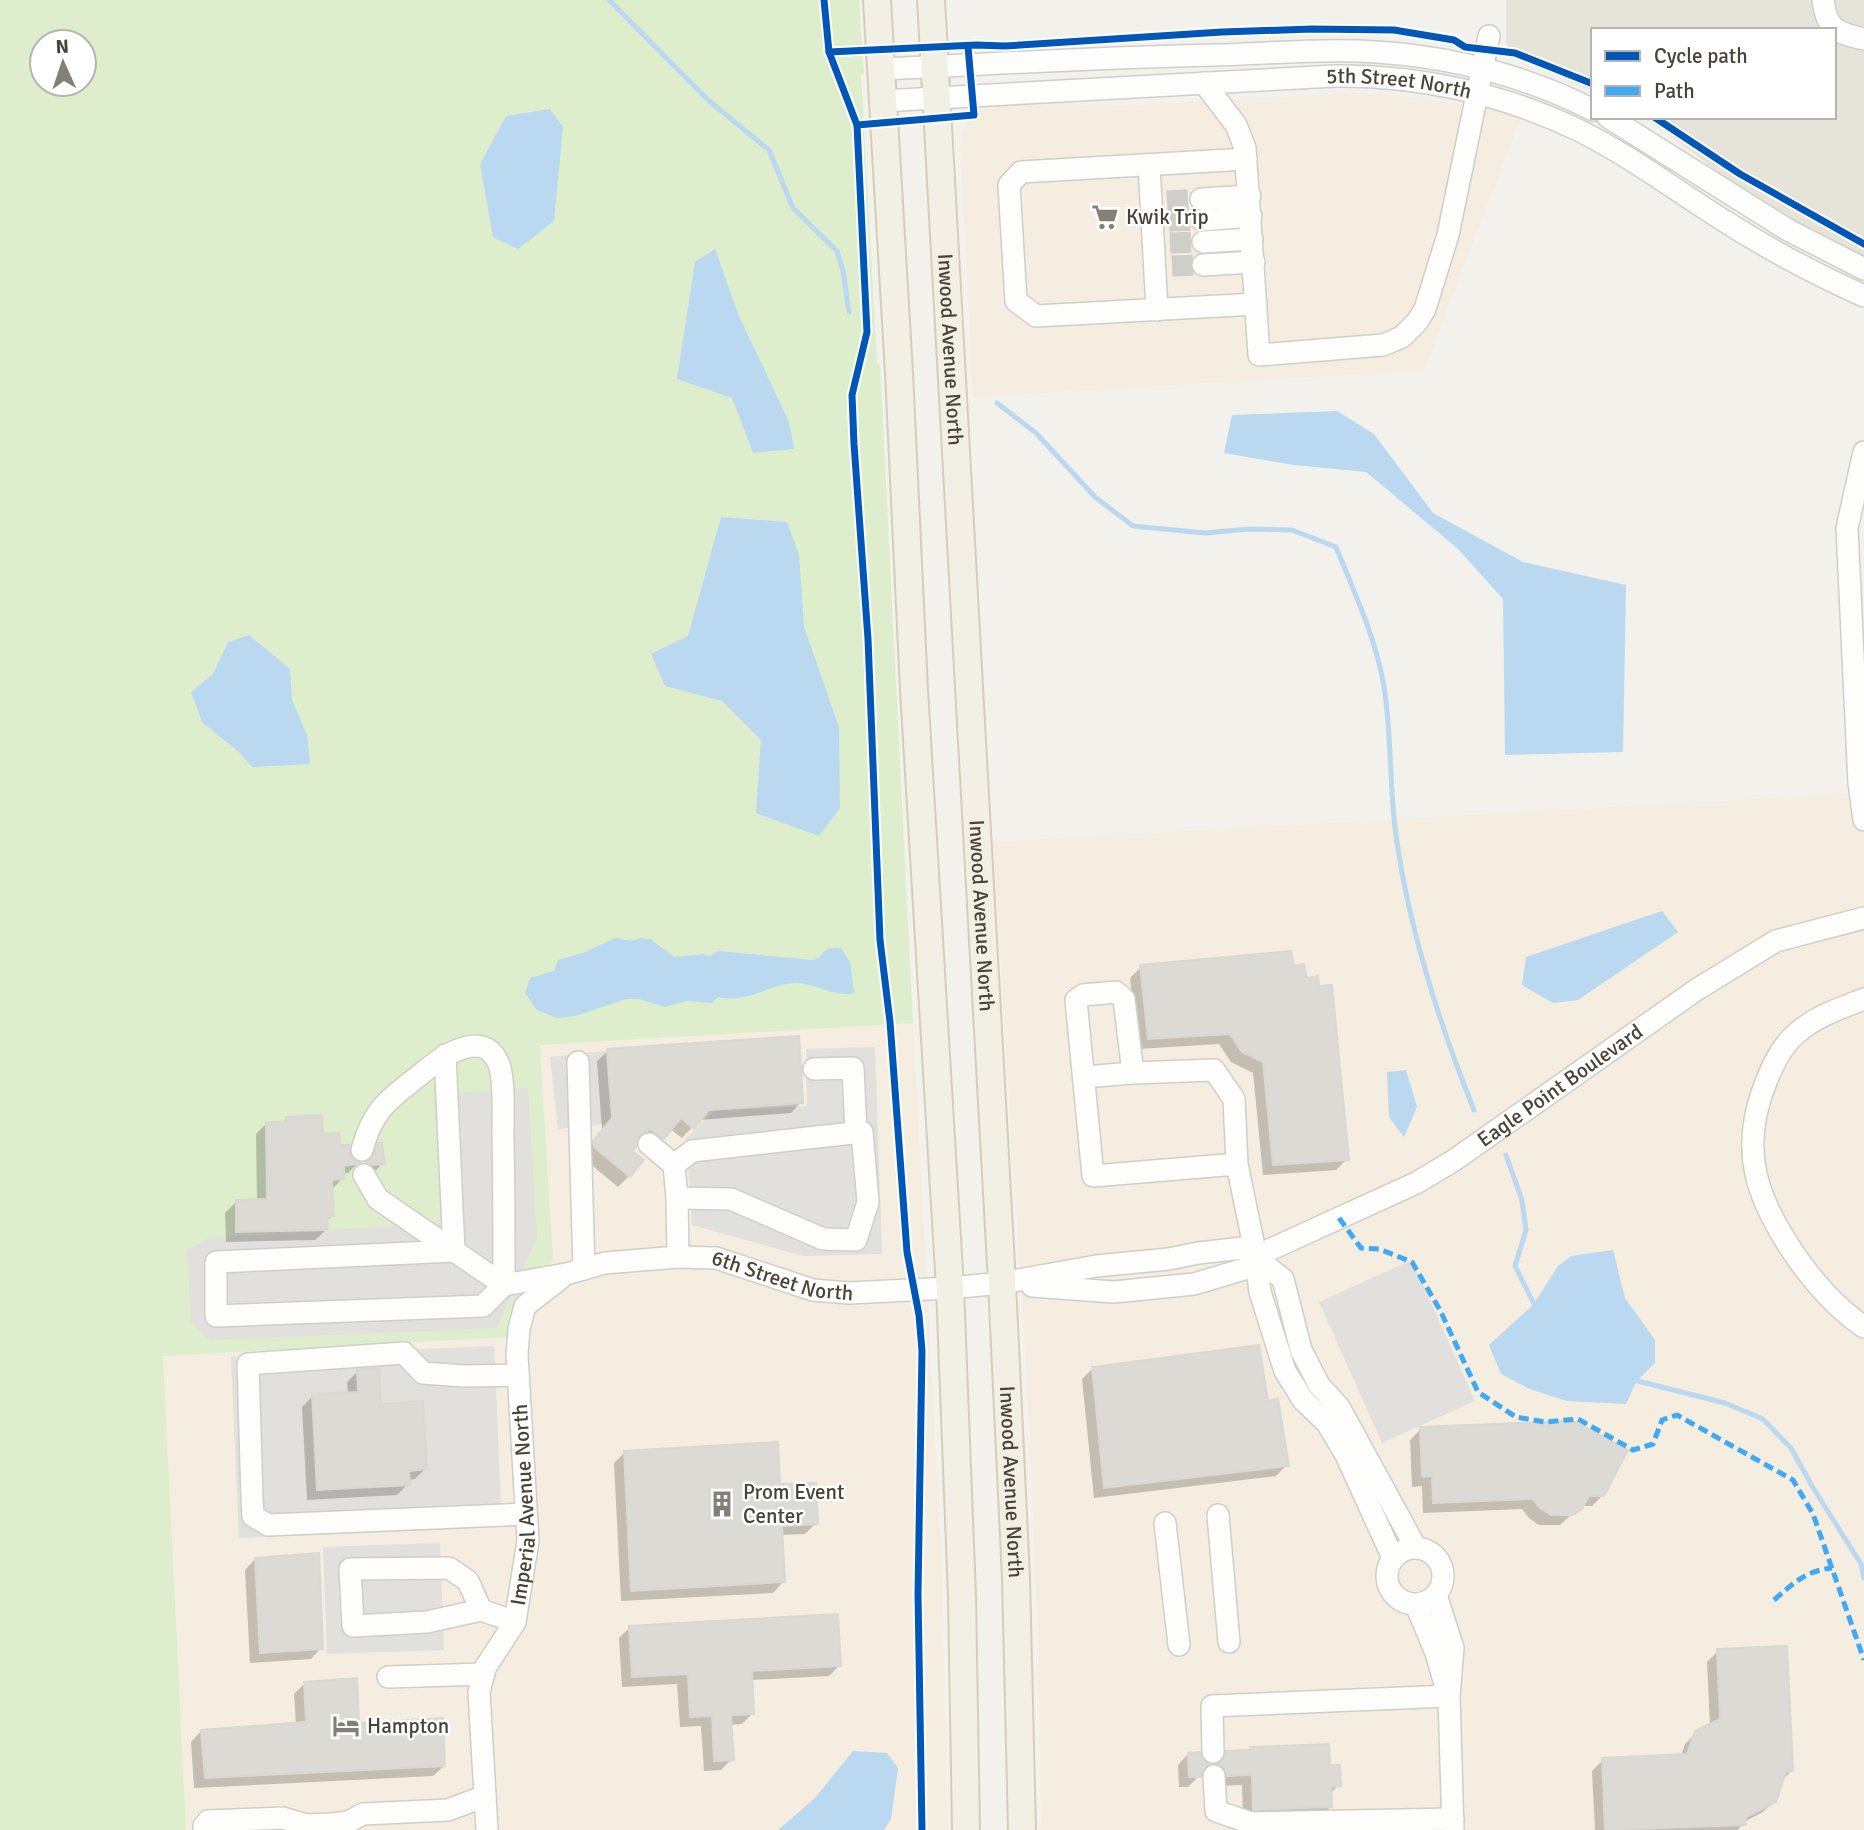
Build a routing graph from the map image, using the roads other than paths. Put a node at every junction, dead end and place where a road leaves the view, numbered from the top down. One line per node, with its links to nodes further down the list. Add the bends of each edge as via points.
1 (877, 0): 9 (main road)
2 (931, 0): 8 (main road, Inwood Avenue North)
3 (1823, 0): 4 (street, via 1826,20)
4 (1834, 28)
5 (1836, 30): 7 (street)
6 (1489, 36): 10 (street)
7 (1864, 39)
8 (934, 67): 9 (street, 5th Street North); 10 (street, 5th Street North, via 1356,51 1411,55); 13 (main road, Inwood Avenue North)
9 (881, 69): 14 (main road)
10 (1482, 69): 12 (street); 15 (street, 5th Street North)
11 (1204, 83): 12 (street, 5th Street North, via 1354,76 1407,80); 13 (street, 5th Street North); 17 (street, via 1229,114)
12 (1478, 94): 26 (street, 5th Street North, via 1529,109 1591,137 1771,249); 27 (street, via 1438,269 1425,309 1410,331 1373,347 1259,355)
13 (936, 98): 14 (street, 5th Street North); 49 (main road, Inwood Avenue North)
14 (882, 101): 51 (main road)
15 (1591, 109)
16 (1611, 119): 25 (street, via 1788,230)
17 (1246, 154): 18 (street); 19 (street)
18 (1149, 165): 28 (street, via 1162,244); 28 (street, via 1021,172 1009,185 1010,210 1016,301 1036,316)
19 (1251, 206): 20 (street); 21 (street)
20 (1202, 209)
21 (1252, 239): 22 (street); 23 (street)
22 (1203, 242)
23 (1254, 262): 24 (street); 27 (street)
24 (1203, 265)
25 (1864, 269)
26 (1864, 296)
27 (1256, 304): 28 (street)
28 (1157, 310)
29 (1864, 452): 30 (street, via 1847,528)
30 (1864, 820)
31 (1864, 918): 46 (street, Eagle Point Boulevard, via 1776,941 1696,990 1416,1183)
32 (1864, 999): 52 (street, via 1811,1023 1781,1051 1757,1103 1753,1144 1755,1172 1774,1224 1828,1297)
33 (445, 1055): 40 (street, via 381,1107 368,1127); 45 (street); 50 (street, via 475,1045 499,1062)
34 (578, 1062): 48 (street)
35 (814, 1069): 38 (street, via 853,1068)
36 (1133, 1073): 37 (street); 37 (street, via 1124,999 1116,992 1083,995 1076,1000); 42 (street, via 1214,1070 1234,1099)
37 (1084, 1077): 42 (street, via 1093,1176)
38 (856, 1133): 41 (street, via 692,1151); 44 (street, via 862,1132 868,1202 856,1240 823,1239 730,1199)
39 (649, 1144): 41 (street)
40 (362, 1150)
41 (674, 1164): 44 (street)
42 (1237, 1164): 46 (street)
43 (364, 1175): 45 (street, via 377,1199)
44 (677, 1198): 47 (street)
45 (454, 1251): 50 (street); 50 (street, via 216,1262 216,1316 483,1306)
46 (1256, 1256): 49 (street, via 1243,1248); 49 (street, Eagle Point Boulevard, via 1251,1267 1194,1284 1114,1292); 57 (street, via 1283,1279 1301,1350 1319,1385 1339,1407); 58 (street, via 1260,1292 1285,1371 1345,1453)
47 (678, 1257): 48 (street, 6th Street North, via 605,1263); 51 (street, 6th Street North, via 716,1258 813,1290 849,1293)
48 (575, 1272): 50 (street, 6th Street North); 53 (street, Imperial Avenue North, via 525,1306 519,1329)
49 (1002, 1283): 51 (street, 6th Street North); 76 (main road, Inwood Avenue North)
50 (504, 1285)
51 (950, 1288): 75 (main road)
52 (1864, 1327)
53 (518, 1375): 54 (street, Imperial Avenue North); 54 (street, via 423,1373 404,1353 248,1364 253,1516 268,1525)
54 (526, 1514): 62 (street, Imperial Avenue North, via 528,1541)
55 (1218, 1515): 63 (street)
56 (1166, 1523): 64 (street)
57 (1416, 1548): 58 (street); 59 (street, via 1431,1553 1441,1566 1443,1582)
58 (1393, 1559): 60 (street, via 1386,1576 1392,1593)
59 (1436, 1595): 60 (street); 67 (street, via 1453,1648)
60 (1416, 1605): 67 (street)
61 (481, 1610): 61 (street, via 427,1622 353,1626 350,1569 449,1568 467,1581); 62 (street)
62 (515, 1622): 65 (street, Imperial Avenue North)
63 (1229, 1642)
64 (1179, 1645)
65 (484, 1674): 66 (street); 70 (street, Imperial Avenue North, via 479,1692)
66 (388, 1677)
67 (1449, 1696): 68 (street, via 1212,1706); 72 (street)
68 (1213, 1752)
69 (1214, 1776): 72 (street, via 1216,1811 1251,1823)
70 (485, 1796): 71 (street); 74 (street, Imperial Avenue North)
71 (447, 1820): 73 (street, via 373,1812 348,1822 307,1825 283,1818 208,1821)
72 (1453, 1824)
73 (204, 1830)
74 (488, 1830)
75 (966, 1830)
76 (1022, 1830)

